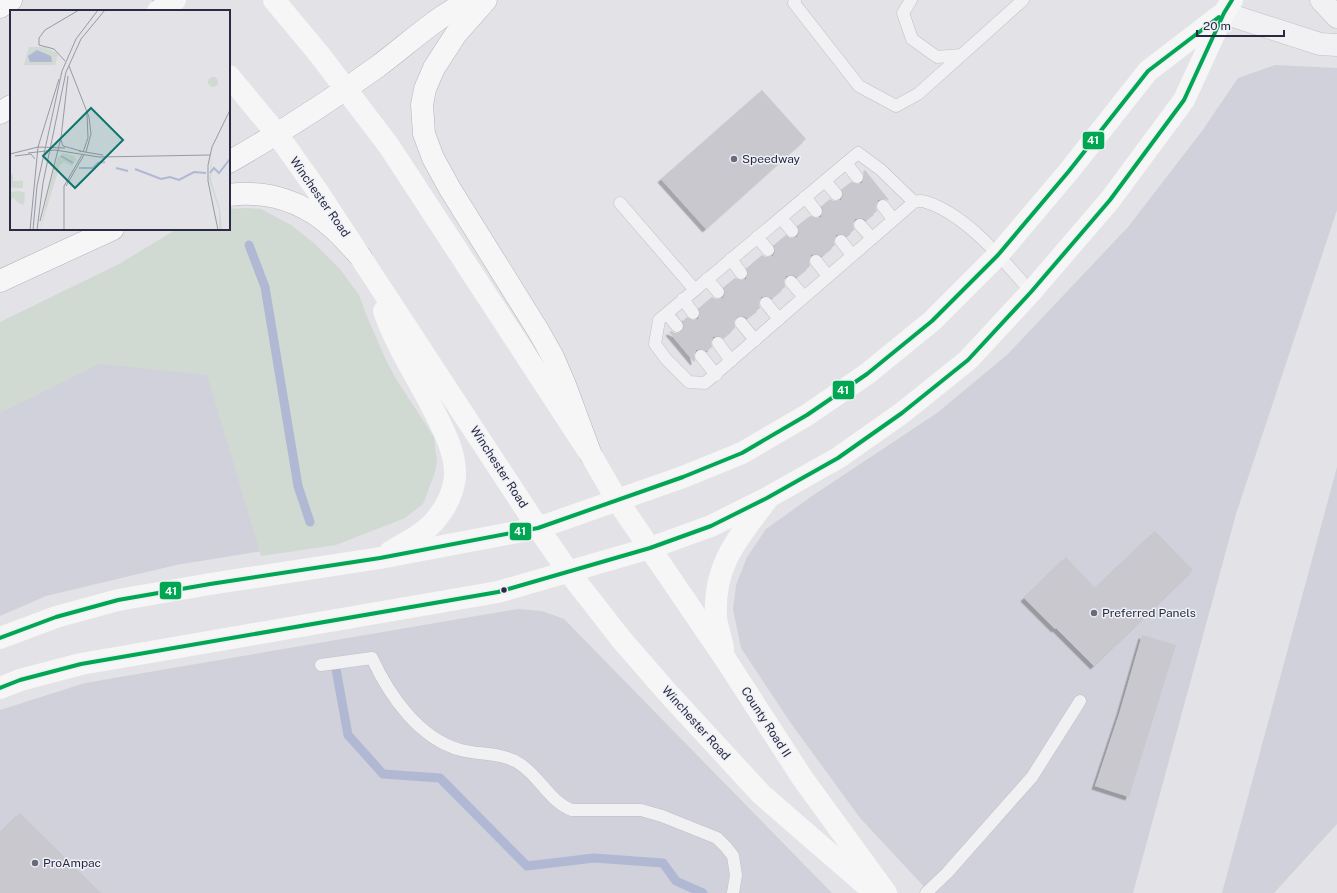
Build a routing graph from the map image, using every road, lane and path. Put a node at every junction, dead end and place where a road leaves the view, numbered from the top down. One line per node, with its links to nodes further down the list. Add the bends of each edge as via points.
1 (11, 0): 11 (main road)
2 (157, 0): 14 (main road)
3 (175, 0): 13 (main road, bridge)
4 (274, 0): 19 (main road)
5 (471, 0): 19 (main road, via 456,7)
6 (486, 0): 69 (main road, via 456,34 434,68 425,89 422,105 424,134 433,158 450,189 553,357)
7 (911, 0): 17 (lane, via 903,13 912,39 937,57)
8 (1023, 0): 17 (lane)
9 (1321, 0): 15 (street)
10 (794, 1): 17 (lane, via 859,86 896,106 918,94)
11 (0, 7)
12 (1228, 7): 16 (street, via 1320,44); 44 (main road, via 1148,71); 55 (main road, via 1184,100 1110,200)
13 (160, 10)
14 (167, 10)
15 (1337, 17)
16 (1337, 45)
17 (961, 55)
18 (230, 77): 22 (main road, Winchester Road)
19 (346, 88): 22 (main road); 69 (main road, via 389,146)
20 (10, 107): 21 (main road)
21 (0, 113)
22 (276, 134): 23 (main road); 47 (main road, Winchester Road)
23 (230, 161)
24 (846, 163): 25 (lane); 26 (lane); 30 (lane, via 858,153 881,170)
25 (857, 177)
26 (825, 181): 27 (lane); 29 (lane)
27 (836, 194)
28 (230, 195): 47 (main road, via 246,193 275,196 302,206 333,228)
29 (805, 197): 33 (lane); 34 (lane)
30 (914, 202): 35 (lane); 44 (lane, via 925,201 957,216)
31 (620, 203): 53 (lane)
32 (883, 206): 35 (lane)
33 (816, 211)
34 (781, 218): 38 (lane); 39 (lane)
35 (893, 219): 40 (lane)
36 (860, 225): 40 (lane)
37 (111, 230): 51 (main road)
38 (792, 231)
39 (757, 237): 42 (lane); 45 (lane)
40 (872, 238): 43 (lane)
41 (841, 241): 43 (lane)
42 (768, 250)
43 (852, 255): 49 (lane)
44 (998, 255): 55 (lane); 71 (main road, via 932,321 867,374 807,415 742,453)
45 (731, 259): 48 (lane); 50 (lane)
46 (816, 261): 49 (lane)
47 (367, 265): 72 (main road, Winchester Road); 74 (main road, via 387,320 448,439 455,476 452,492 436,520)
48 (741, 273)
49 (828, 276): 56 (lane)
50 (707, 279): 53 (lane); 54 (lane)
51 (0, 281)
52 (791, 282): 56 (lane)
53 (695, 290): 57 (lane)
54 (718, 292)
55 (1031, 292): 70 (main road, via 968,360 902,413 838,458)
56 (804, 297): 61 (lane)
57 (684, 300): 59 (lane); 60 (lane)
58 (766, 303): 61 (lane)
59 (693, 313)
60 (667, 314): 63 (lane); 68 (lane, via 659,320 654,344 666,359 689,382 705,384)
61 (779, 319): 64 (lane)
62 (741, 323): 64 (lane)
63 (677, 326)
64 (755, 340): 67 (lane)
65 (718, 342): 67 (lane)
66 (701, 356): 68 (lane)
67 (731, 361): 68 (lane)
68 (716, 375)
69 (591, 455): 71 (main road)
70 (767, 498): 73 (main road, via 711,526); 77 (main road, via 723,564 716,589 716,618)
71 (617, 500): 72 (main road); 73 (main road)
72 (538, 528): 74 (main road); 75 (main road, Winchester Road)
73 (650, 548): 75 (main road); 77 (main road, County Road II)
74 (380, 558): 76 (main road, via 118,600 56,617)
75 (568, 571): 79 (main road, via 498,592 81,664); 82 (main road, Winchester Road, via 626,645 761,794)
76 (0, 638)
77 (726, 660): 83 (main road, County Road II, via 803,779)
78 (321, 665): 81 (lane, via 372,658 392,695 410,717 429,734 461,750 495,755 519,763 536,776 562,806 572,810 641,810 717,838 732,856 736,875)
79 (0, 688)
80 (1080, 701): 84 (lane, via 1032,777 947,873)
81 (733, 893)
82 (875, 893)
83 (886, 893)
84 (926, 893)

